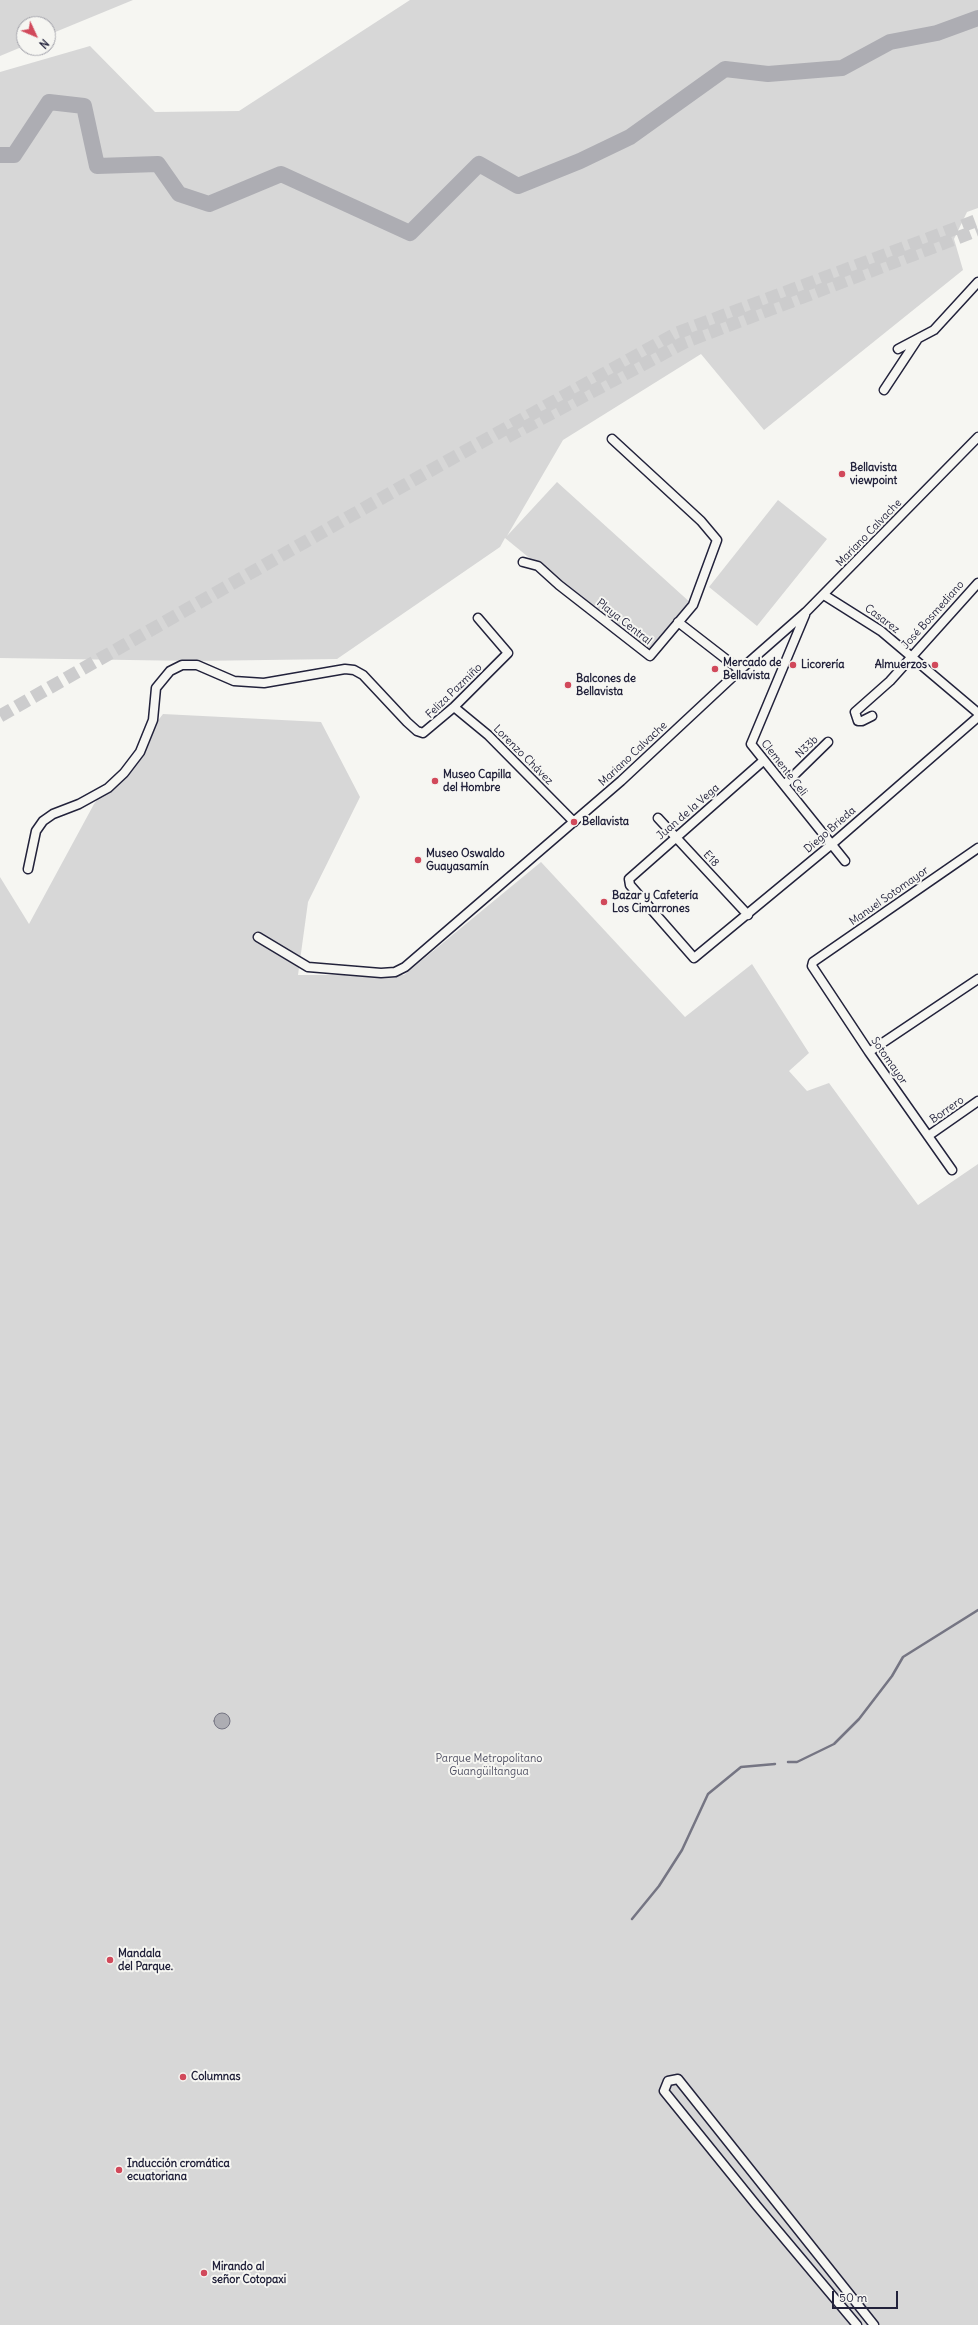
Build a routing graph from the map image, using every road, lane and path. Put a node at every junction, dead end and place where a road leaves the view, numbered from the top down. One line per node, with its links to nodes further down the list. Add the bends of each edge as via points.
1 (978, 282): 2 (street, via 942,323)
2 (918, 339): 3 (street); 4 (street)
3 (898, 349)
4 (884, 390)
5 (978, 437): 9 (street, Mariano Calvache)
6 (612, 439): 12 (street, via 701,521 717,541 693,605)
7 (523, 562): 12 (street, Playa Central, via 538,566 650,656)
8 (978, 583): 13 (street, José Bosmediano)
9 (824, 595): 10 (street, Mariano Calvache); 13 (street, Casarez, via 875,626)
10 (806, 612): 14 (street, Mariano Calvache); 20 (street, Clemente Celi, via 752,742)
11 (478, 618): 15 (street, Feliza Pazmiño, via 508,652)
12 (678, 622): 14 (street)
13 (911, 656): 16 (street, Casarez); 17 (street, José Bosmediano, via 890,681 855,712 858,721)
14 (740, 670): 23 (street, Mariano Calvache)
15 (454, 707): 23 (street, Lorenzo Chávez, via 488,735); 28 (street, Feliza Pazmiño, via 423,733 417,731 363,675 354,670 344,668 264,683 234,681 197,664 182,665 170,671 156,688 153,720 140,752 108,788 43,821 36,831)
16 (978, 713)
17 (872, 716)
18 (978, 717): 25 (street, Diego Brieda)
19 (828, 742): 21 (street, N33b)
20 (764, 761): 21 (street, Clemente Celi); 24 (street, Juan de la Vega)
21 (784, 785): 25 (street, Clemente Celi)
22 (658, 818): 24 (street, E18)
23 (574, 822): 30 (street, Mariano Calvache, via 405,967 395,972 308,967)
24 (675, 837): 29 (street, E18); 31 (street, Juan de la Vega, via 630,877 629,881)
25 (832, 844): 27 (street, Clemente Celi); 29 (street, Diego Brieda)
26 (978, 848): 32 (street, Manuel Sotomayor)
27 (845, 861)
28 (28, 869)
29 (748, 915): 31 (street, Diego Brieda)
30 (258, 937)
31 (695, 958)
32 (813, 962): 34 (street, Sotomayor, via 813,967)
33 (978, 978): 34 (street)
34 (869, 1052): 36 (street, Sotomayor)
35 (978, 1101): 36 (street, Borrero)
36 (928, 1136): 37 (street, Sotomayor)
37 (952, 1170)
38 (857, 2325): 39 (street, via 756,2206 664,2091 668,2081 678,2079)
39 (874, 2325)

